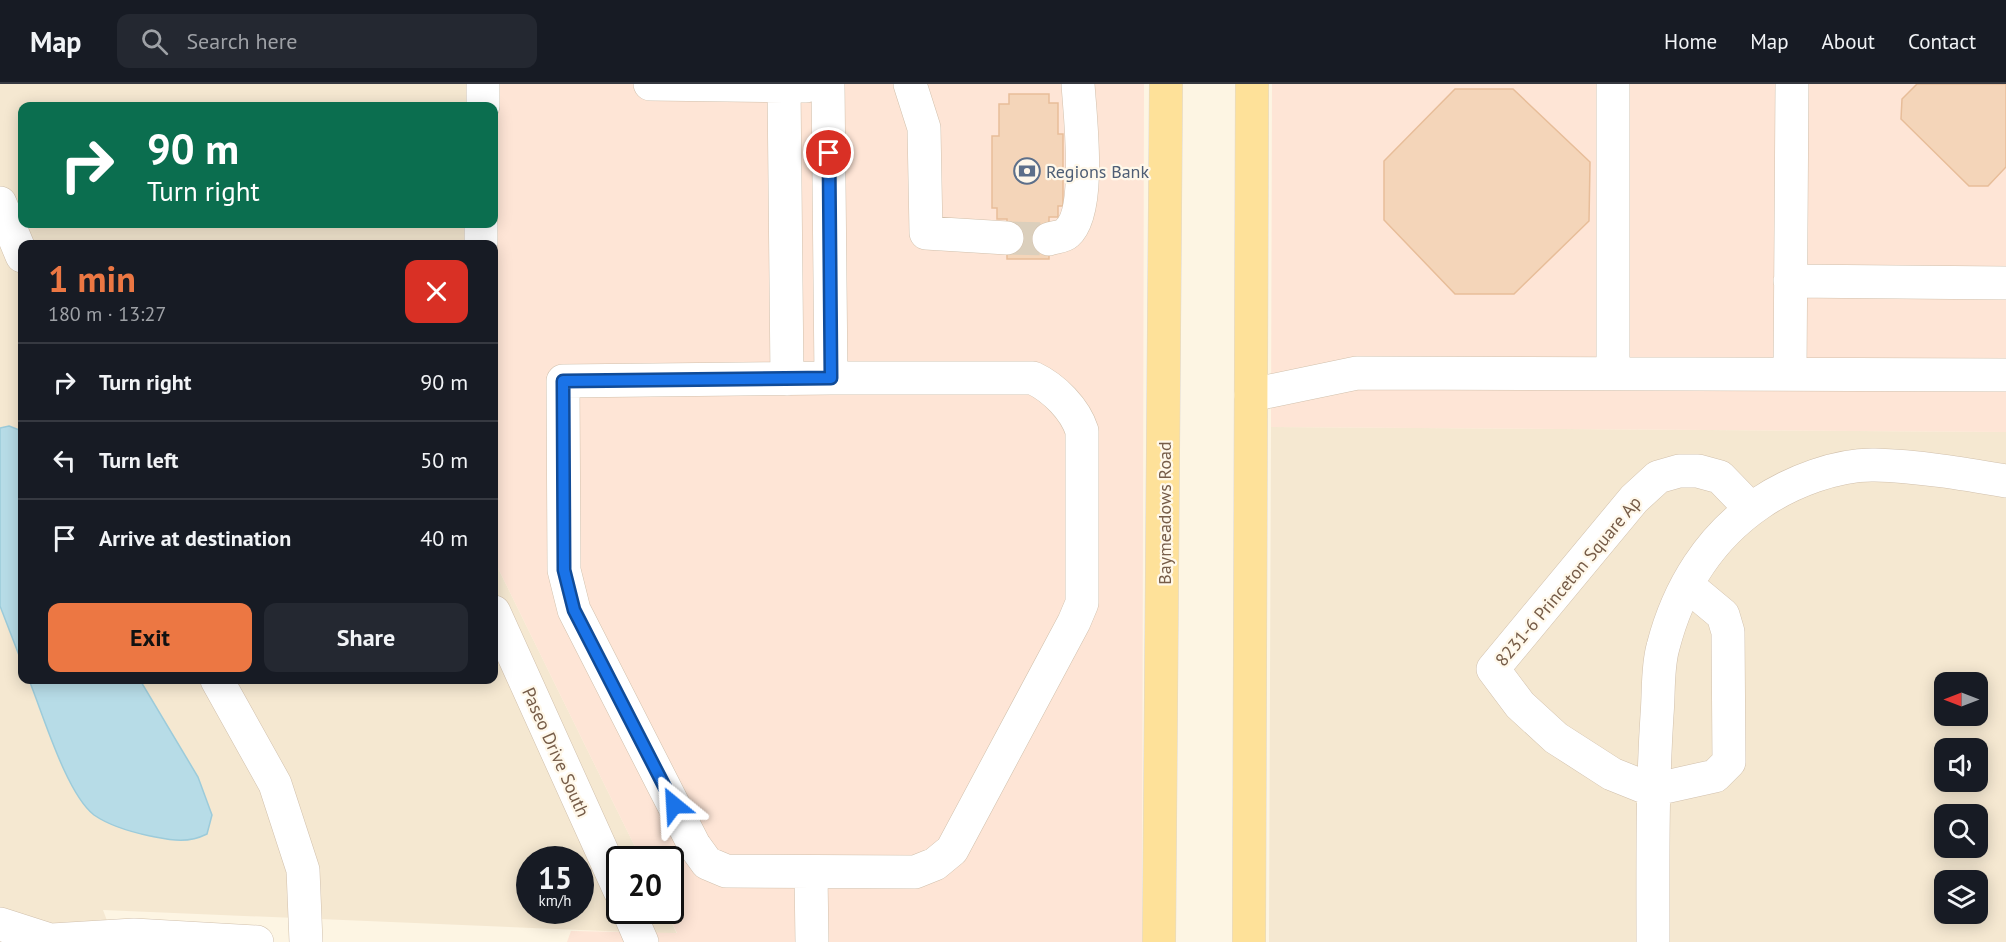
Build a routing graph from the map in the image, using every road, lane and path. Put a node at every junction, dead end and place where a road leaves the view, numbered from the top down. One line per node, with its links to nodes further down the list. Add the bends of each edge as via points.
1 (483, 84): 11 (street)
2 (650, 84): 10 (street)
3 (910, 84): 13 (street, via 924,128 926,233)
4 (1078, 84): 14 (street, via 1081,200 1075,222 1066,234)
5 (1166, 84): 39 (main road, Baymeadows Road)
6 (1251, 84): 23 (main road)
7 (1613, 84): 18 (street)
8 (1792, 84): 16 (street)
9 (828, 85): 10 (street); 21 (street)
10 (784, 86): 22 (street)
11 (483, 102)
12 (0, 203): 15 (street)
13 (1007, 238)
14 (1049, 239)
15 (18, 246)
16 (1790, 281): 17 (street); 19 (street)
17 (2006, 283)
18 (1613, 374): 19 (street); 23 (street, via 1357,373)
19 (1790, 374): 20 (street)
20 (2006, 375)
21 (831, 378): 22 (street); 31 (street, via 1033,378 1046,384 1077,417 1082,431 1082,603 952,850 935,864 915,872)
22 (787, 379): 31 (street, via 563,381 564,570 574,610 707,863 726,871)
23 (1251, 395): 40 (main road)
24 (2006, 481): 25 (street, via 1873,465 1817,474 1775,492)
25 (1750, 509): 26 (street, via 1713,545); 29 (street, 8231-6 Princeton Square Ap, via 1720,477 1678,471 1658,477 1634,499 1493,669 1520,705 1556,738 1612,774)
26 (1688, 585): 29 (street, via 1674,610 1662,649); 29 (street, via 1723,615 1728,632 1729,762 1715,776)
27 (498, 621): 30 (street, Paseo Drive South)
28 (219, 684): 36 (street, via 275,784 303,870)
29 (1652, 790): 41 (street)
30 (606, 860)
31 (811, 874): 38 (street)
32 (0, 924): 34 (street)
33 (634, 924): 37 (street)
34 (54, 941): 35 (street, via 134,935)
35 (257, 942)
36 (306, 942)
37 (642, 942)
38 (812, 942)
39 (1159, 942)
40 (1249, 942)
41 (1653, 942)

